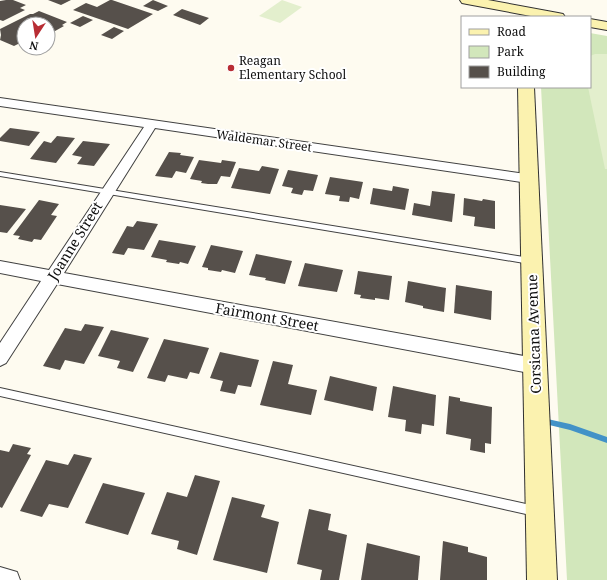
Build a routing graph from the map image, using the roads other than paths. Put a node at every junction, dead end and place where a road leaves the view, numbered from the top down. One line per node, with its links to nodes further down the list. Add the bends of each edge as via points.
1 (467, 0): 2 (street)
2 (525, 9): 3 (street)
3 (554, 16)
4 (591, 23): 5 (street)
5 (607, 26)
6 (526, 88): 10 (street, Corsicana Avenue)
7 (0, 102): 8 (street, Waldemar Street)
8 (152, 125): 10 (street, Waldemar Street); 11 (street, Joanne Street)
9 (0, 174): 11 (lane)
10 (528, 178): 12 (street, Corsicana Avenue)
11 (107, 192): 12 (lane); 14 (street, Joanne Street)
12 (531, 261): 16 (street, Corsicana Avenue)
13 (0, 267): 14 (street, Fairmont Street)
14 (53, 277): 15 (street, Joanne Street); 16 (street, Fairmont Street)
15 (0, 358)
16 (535, 366): 18 (street, Corsicana Avenue)
17 (0, 392): 18 (lane)
18 (540, 512): 21 (street, Corsicana Avenue)
19 (0, 578): 20 (street)
20 (9, 580)
21 (542, 580)

